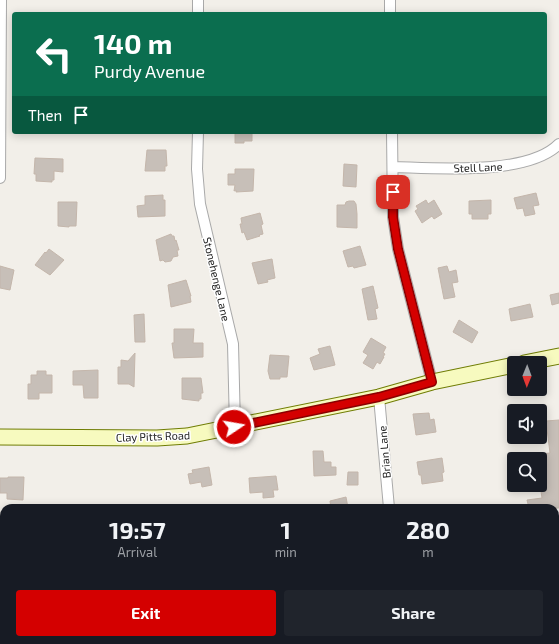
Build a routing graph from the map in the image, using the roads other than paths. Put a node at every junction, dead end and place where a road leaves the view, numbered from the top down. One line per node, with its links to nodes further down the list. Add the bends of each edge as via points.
1 (1, 0): 10 (street)
2 (198, 0): 4 (street)
3 (390, 0): 5 (street)
4 (198, 12)
5 (390, 12)
6 (198, 134): 16 (street, Stonehenge Lane, via 200,204 233,344)
7 (392, 134): 9 (street)
8 (559, 144): 9 (street, Stell Lane, via 539,157 516,165)
9 (393, 167): 14 (street, via 393,217 398,249)
10 (0, 178)
11 (559, 356): 12 (street)
12 (547, 358)
13 (507, 366): 14 (street, Clay Pitts Road)
14 (432, 382): 15 (street, Clay Pitts Road)
15 (379, 397): 16 (street, Clay Pitts Road); 18 (street, Brian Lane)
16 (234, 427): 17 (street, Clay Pitts Road, via 187,436 157,438)
17 (0, 437)
18 (389, 504)

